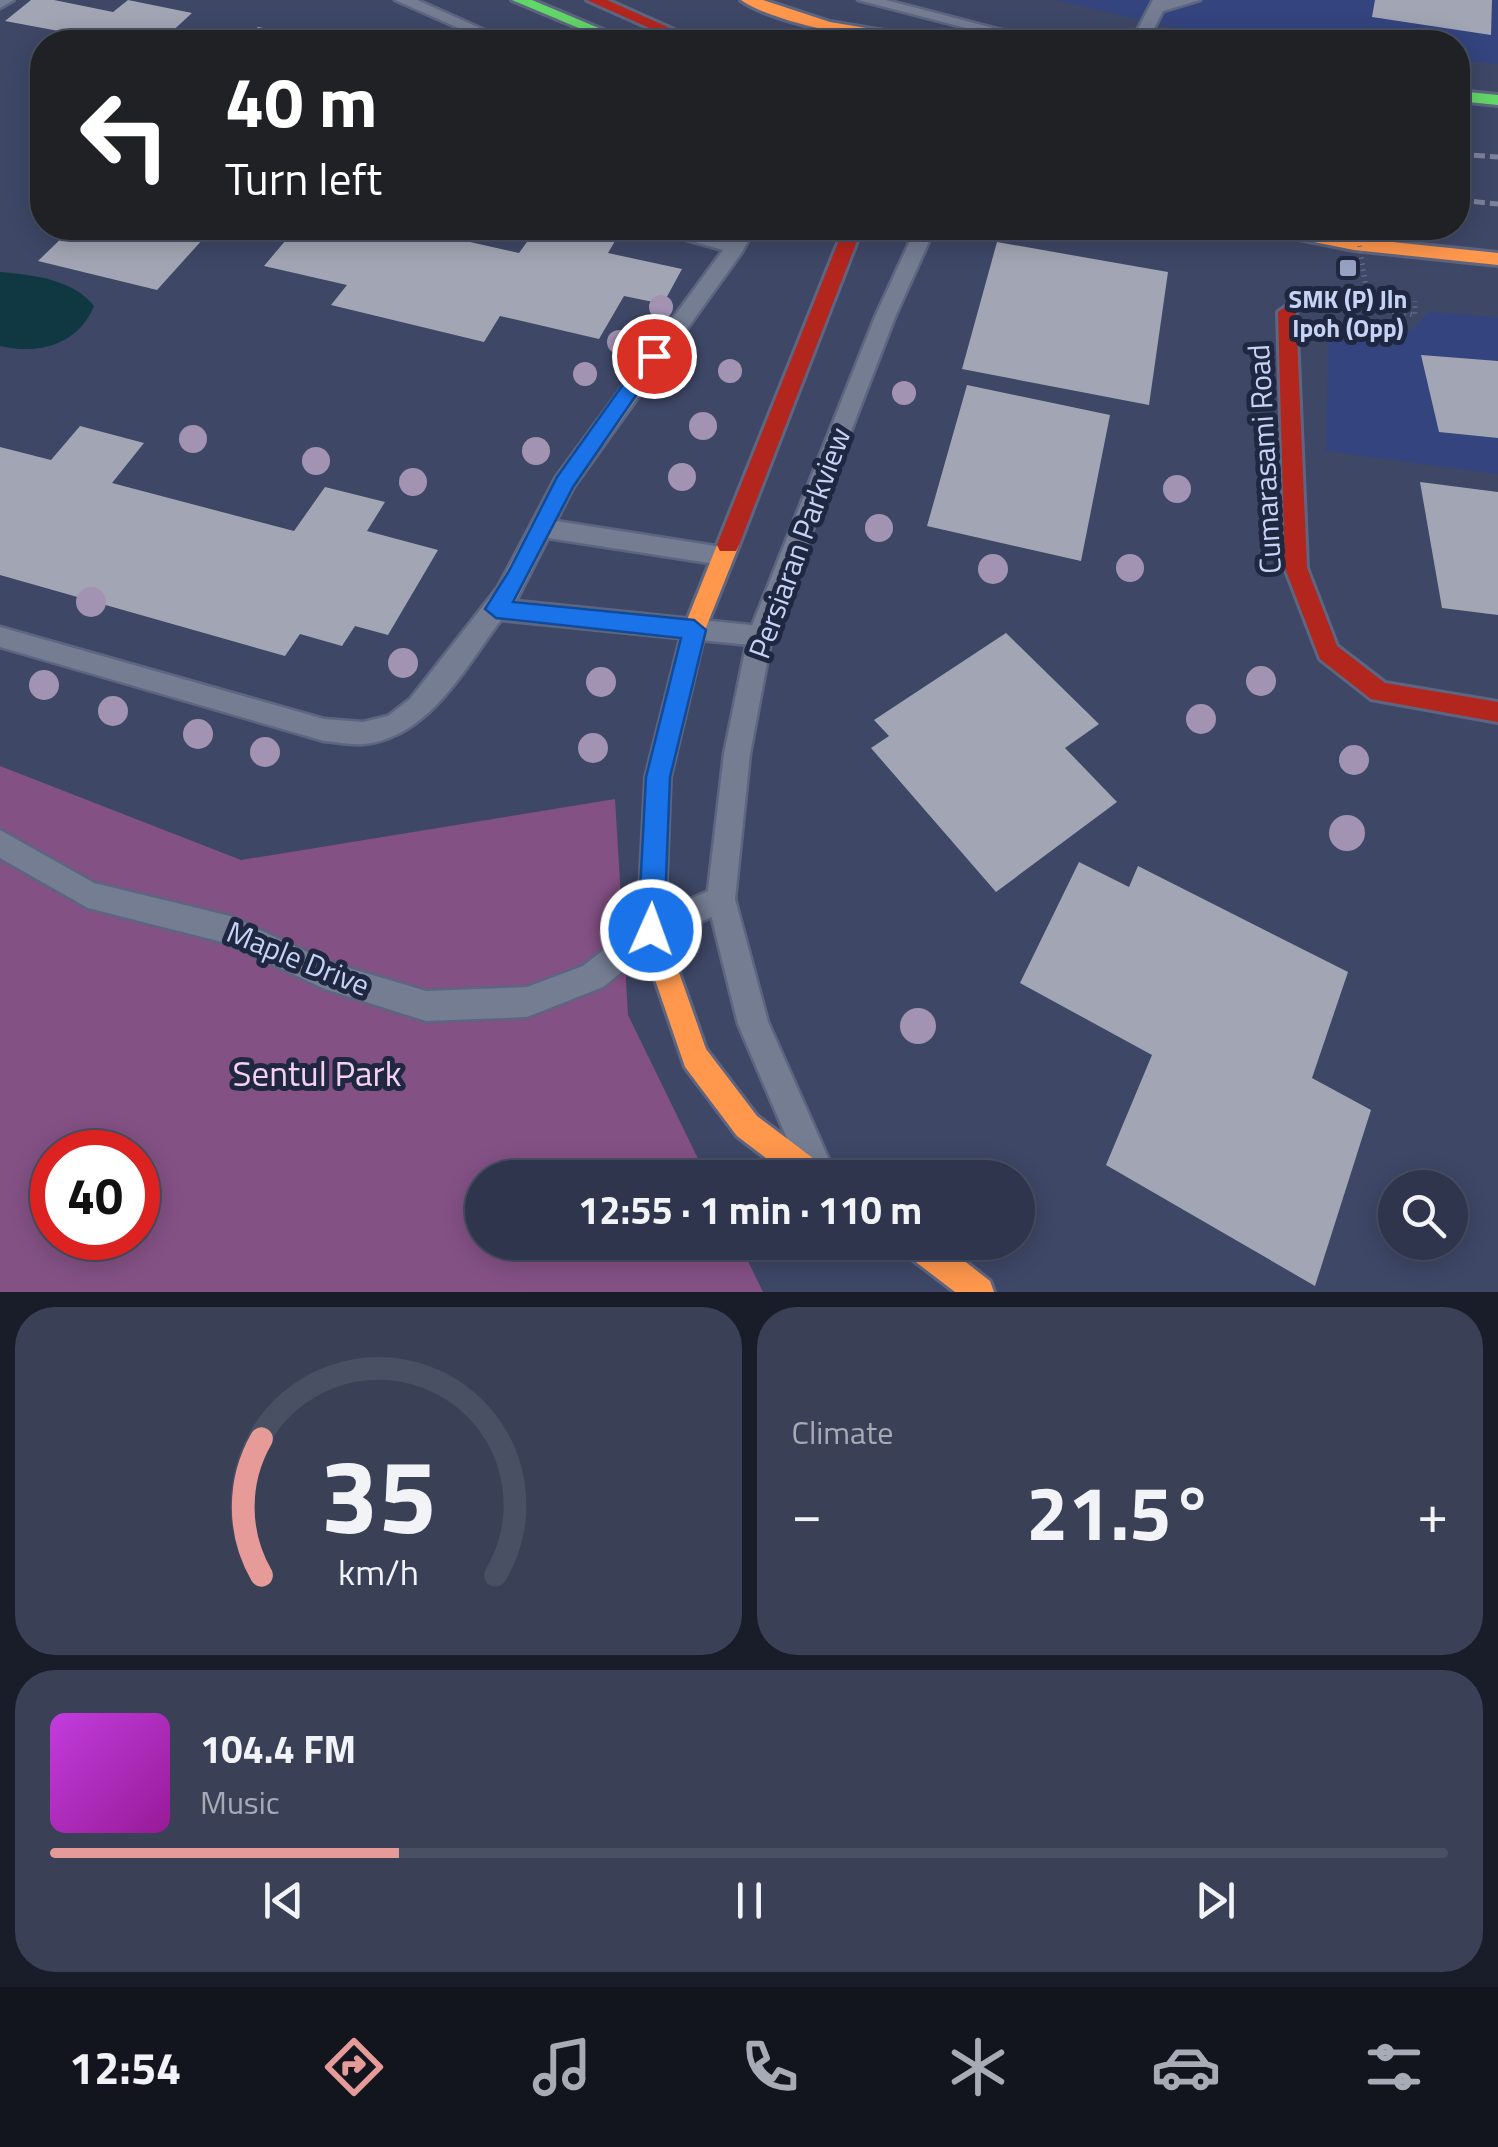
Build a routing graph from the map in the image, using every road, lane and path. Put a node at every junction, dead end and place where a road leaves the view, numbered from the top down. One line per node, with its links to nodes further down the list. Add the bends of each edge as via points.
1 (403, 0): 9 (street)
2 (519, 0): 12 (street)
3 (594, 0): 13 (street)
4 (748, 0): 8 (street)
5 (866, 0): 16 (street)
6 (1192, 0): 7 (street)
7 (1158, 4): 17 (street)
8 (827, 26): 14 (street); 15 (street)
9 (466, 27): 10 (street); 11 (street)
10 (464, 30)
11 (473, 30)
12 (594, 30)
13 (665, 30)
14 (834, 30)
15 (850, 30)
16 (990, 30)
17 (1145, 30)
18 (1470, 97): 19 (street)
19 (1498, 100)
20 (738, 240): 28 (street, via 584,454)
21 (849, 240): 29 (street)
22 (920, 240): 32 (street, Persiaran Parkview)
23 (1359, 240): 26 (path, bridge, via 1369,308 1416,315)
24 (1364, 240): 25 (street)
25 (1498, 259)
26 (1415, 301)
27 (1287, 312): 34 (street, Cumarasami Road, via 1296,568 1328,652 1379,692)
28 (542, 528): 29 (street); 30 (street)
29 (722, 556): 31 (street)
30 (496, 609): 31 (street); 33 (street, via 419,707 395,725 363,734 324,730)
31 (694, 630): 32 (street); 37 (street, via 658,777)
32 (760, 636): 36 (street, Persiaran Parkview, via 737,754)
33 (0, 637)
34 (1498, 712)
35 (0, 842): 37 (street, Maple Drive, via 88,896 230,930 324,975 426,1006 528,1002 593,978)
36 (721, 899): 37 (street); 39 (street, via 754,1024)
37 (651, 930): 38 (street, via 695,1057 747,1126)
38 (794, 1160)
39 (811, 1160)
40 (938, 1260): 41 (street)
41 (978, 1292)

